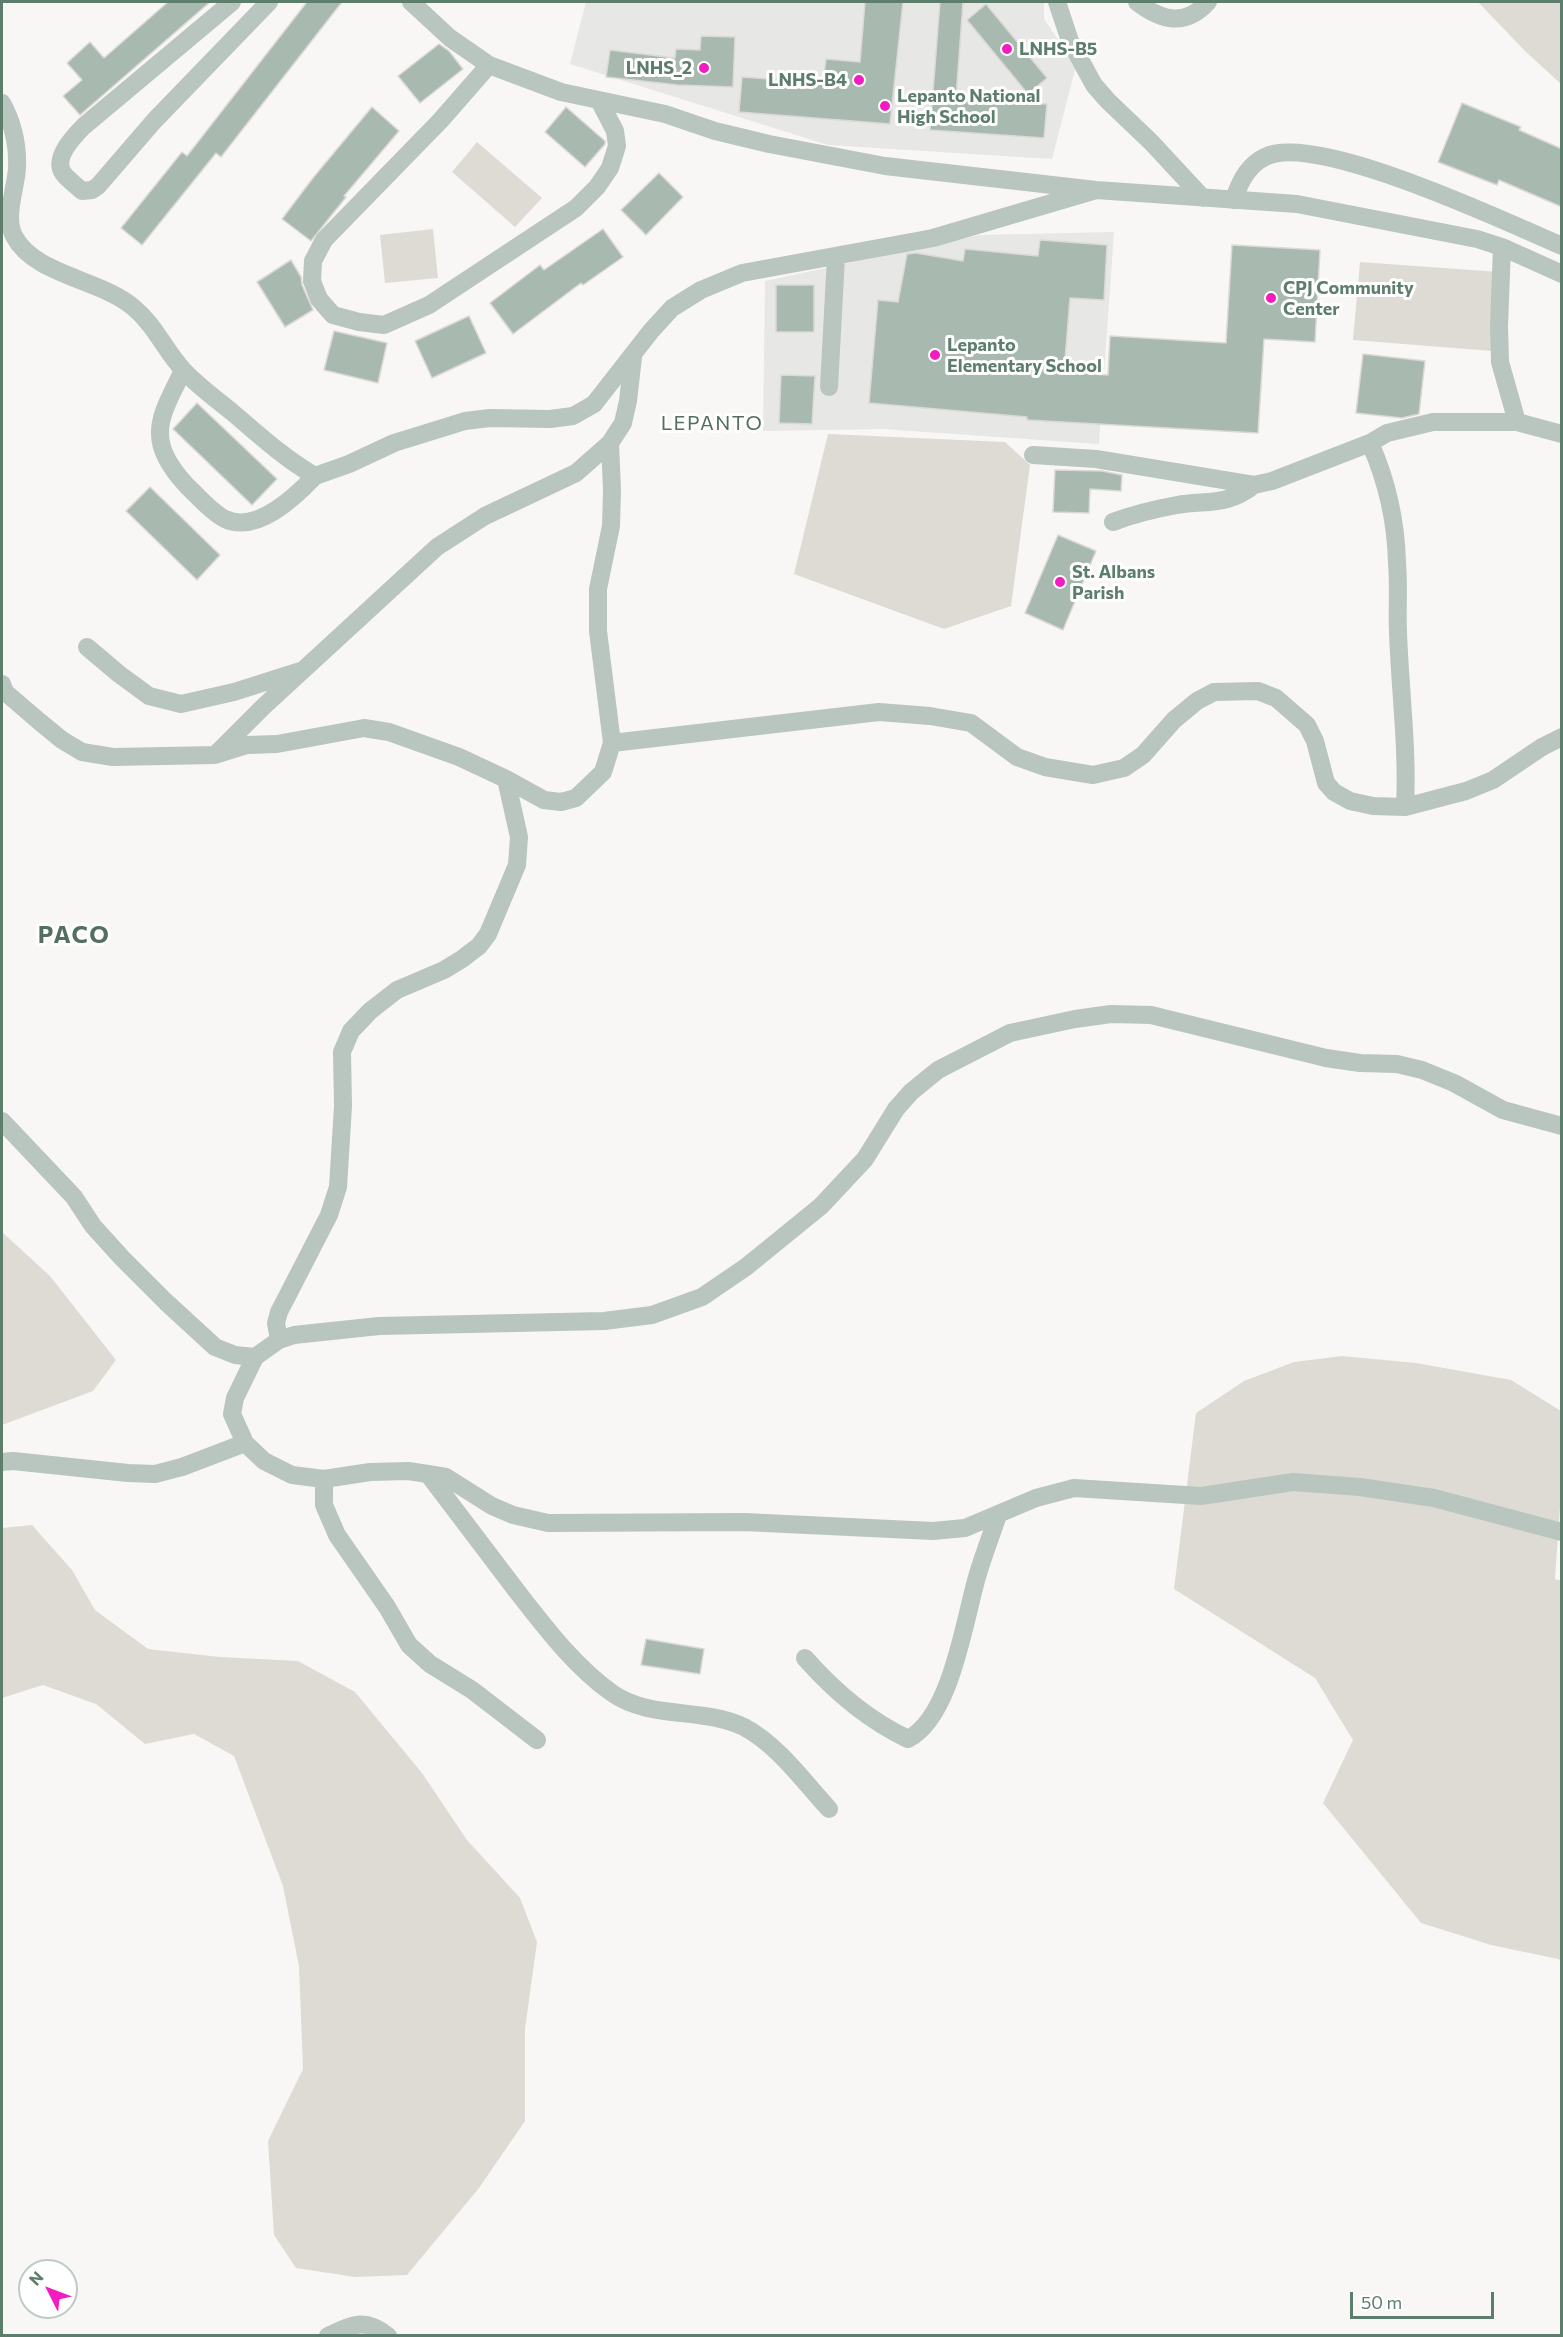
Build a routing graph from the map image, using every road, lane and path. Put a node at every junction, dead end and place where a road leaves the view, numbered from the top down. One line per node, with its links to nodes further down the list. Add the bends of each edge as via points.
1 (232, 2): 2 (street, via 69,142 60,164 82,191 98,186 154,121)
2 (269, 2)
3 (411, 2): 7 (street, via 450,38)
4 (1057, 2): 11 (street, via 1070,41 1094,85)
5 (1137, 2): 6 (street, via 1165,19 1198,12)
6 (1208, 2)
7 (489, 65): 8 (street, via 561,92); 8 (street, via 324,240 313,261 312,281 319,299 333,315 384,326 429,304 576,208 604,178 617,146 615,131)
8 (599, 100): 10 (street, via 769,144 885,166)
9 (2, 103): 18 (street, via 16,142 17,169 10,203 12,233 20,246 33,257 113,293 132,306 149,322)
10 (1096, 190): 11 (street); 15 (street, via 933,238)
11 (1203, 198): 12 (street)
12 (1234, 200): 13 (street, via 1240,182 1266,156 1314,153 1448,197); 14 (street, via 1297,204 1371,216)
13 (1562, 246)
14 (1502, 248): 16 (street); 20 (street, via 1500,362)
15 (836, 256): 17 (street, via 742,273 701,290 672,308); 19 (street)
16 (1562, 274)
17 (633, 357): 22 (street, via 623,423); 25 (street, via 594,404 573,416 465,421 394,443)
18 (183, 370): 25 (street, via 294,464); 25 (street, via 160,435 174,472 207,505 226,519 261,518 283,506)
19 (829, 387)
20 (1517, 422): 21 (street); 23 (street, via 1433,422 1386,433)
21 (1562, 434)
22 (610, 443): 29 (street, via 576,473 485,516 437,547); 32 (street, via 611,526 598,589 598,631)
23 (1370, 443): 26 (street, via 1272,482); 35 (street, via 1389,500 1397,562 1407,767)
24 (1034, 455): 26 (street, via 1096,459)
25 (315, 476)
26 (1254, 485): 27 (street, via 1233,499 1135,513)
27 (1113, 522)
28 (87, 647): 29 (street, via 149,696 181,704 234,692)
29 (307, 668): 33 (street)
30 (2, 684): 33 (street, via 5,692 40,722 82,752 113,757)
31 (1562, 736): 35 (street, via 1493,780)
32 (612, 743): 34 (street, via 603,772 576,798 561,802 544,800); 35 (street, via 879,712 971,723 1017,757 1045,767 1093,775 1124,768 1143,755 1174,720 1214,692 1258,691 1276,698 1307,725 1326,783 1334,792 1350,801 1373,806)
33 (215, 755): 34 (street, via 247,745 277,744 363,729 389,732)
34 (506, 778): 38 (street, via 519,837 517,865 488,934 462,959 397,990 370,1011 351,1031 342,1052 338,1187 329,1215 279,1312)
35 (1405, 807)
36 (2, 1121): 39 (street, via 74,1197 93,1226 166,1302 215,1347 234,1355)
37 (1562, 1126): 38 (street, via 1503,1110 1454,1083 1397,1064 1326,1058 1151,1015 1111,1014 1075,1019 1010,1033 938,1070 910,1092 865,1160 821,1206 702,1297 652,1315 604,1321 379,1326)
38 (279, 1340): 39 (street)
39 (255, 1357): 40 (street, via 234,1398 232,1414)
40 (245, 1443): 41 (street, via 155,1474); 43 (street, via 264,1461 292,1474)
41 (2, 1462)
42 (428, 1473): 43 (street, via 370,1472); 44 (street, via 446,1477 513,1515 548,1523 744,1522 933,1531 965,1528); 48 (street, via 546,1628 613,1694 633,1705 708,1716 743,1727 773,1749)
43 (324, 1479): 47 (street, via 324,1505 337,1535 409,1645)
44 (998, 1515): 45 (street, via 1036,1498 1074,1488 1201,1496 1293,1482 1434,1498); 46 (street, via 949,1684 919,1734 908,1740 887,1729 829,1685)
45 (1562, 1532)
46 (805, 1658)
47 (537, 1740)
48 (829, 1809)
49 (328, 2336): 50 (street, via 357,2323 368,2324)
50 (388, 2336)

